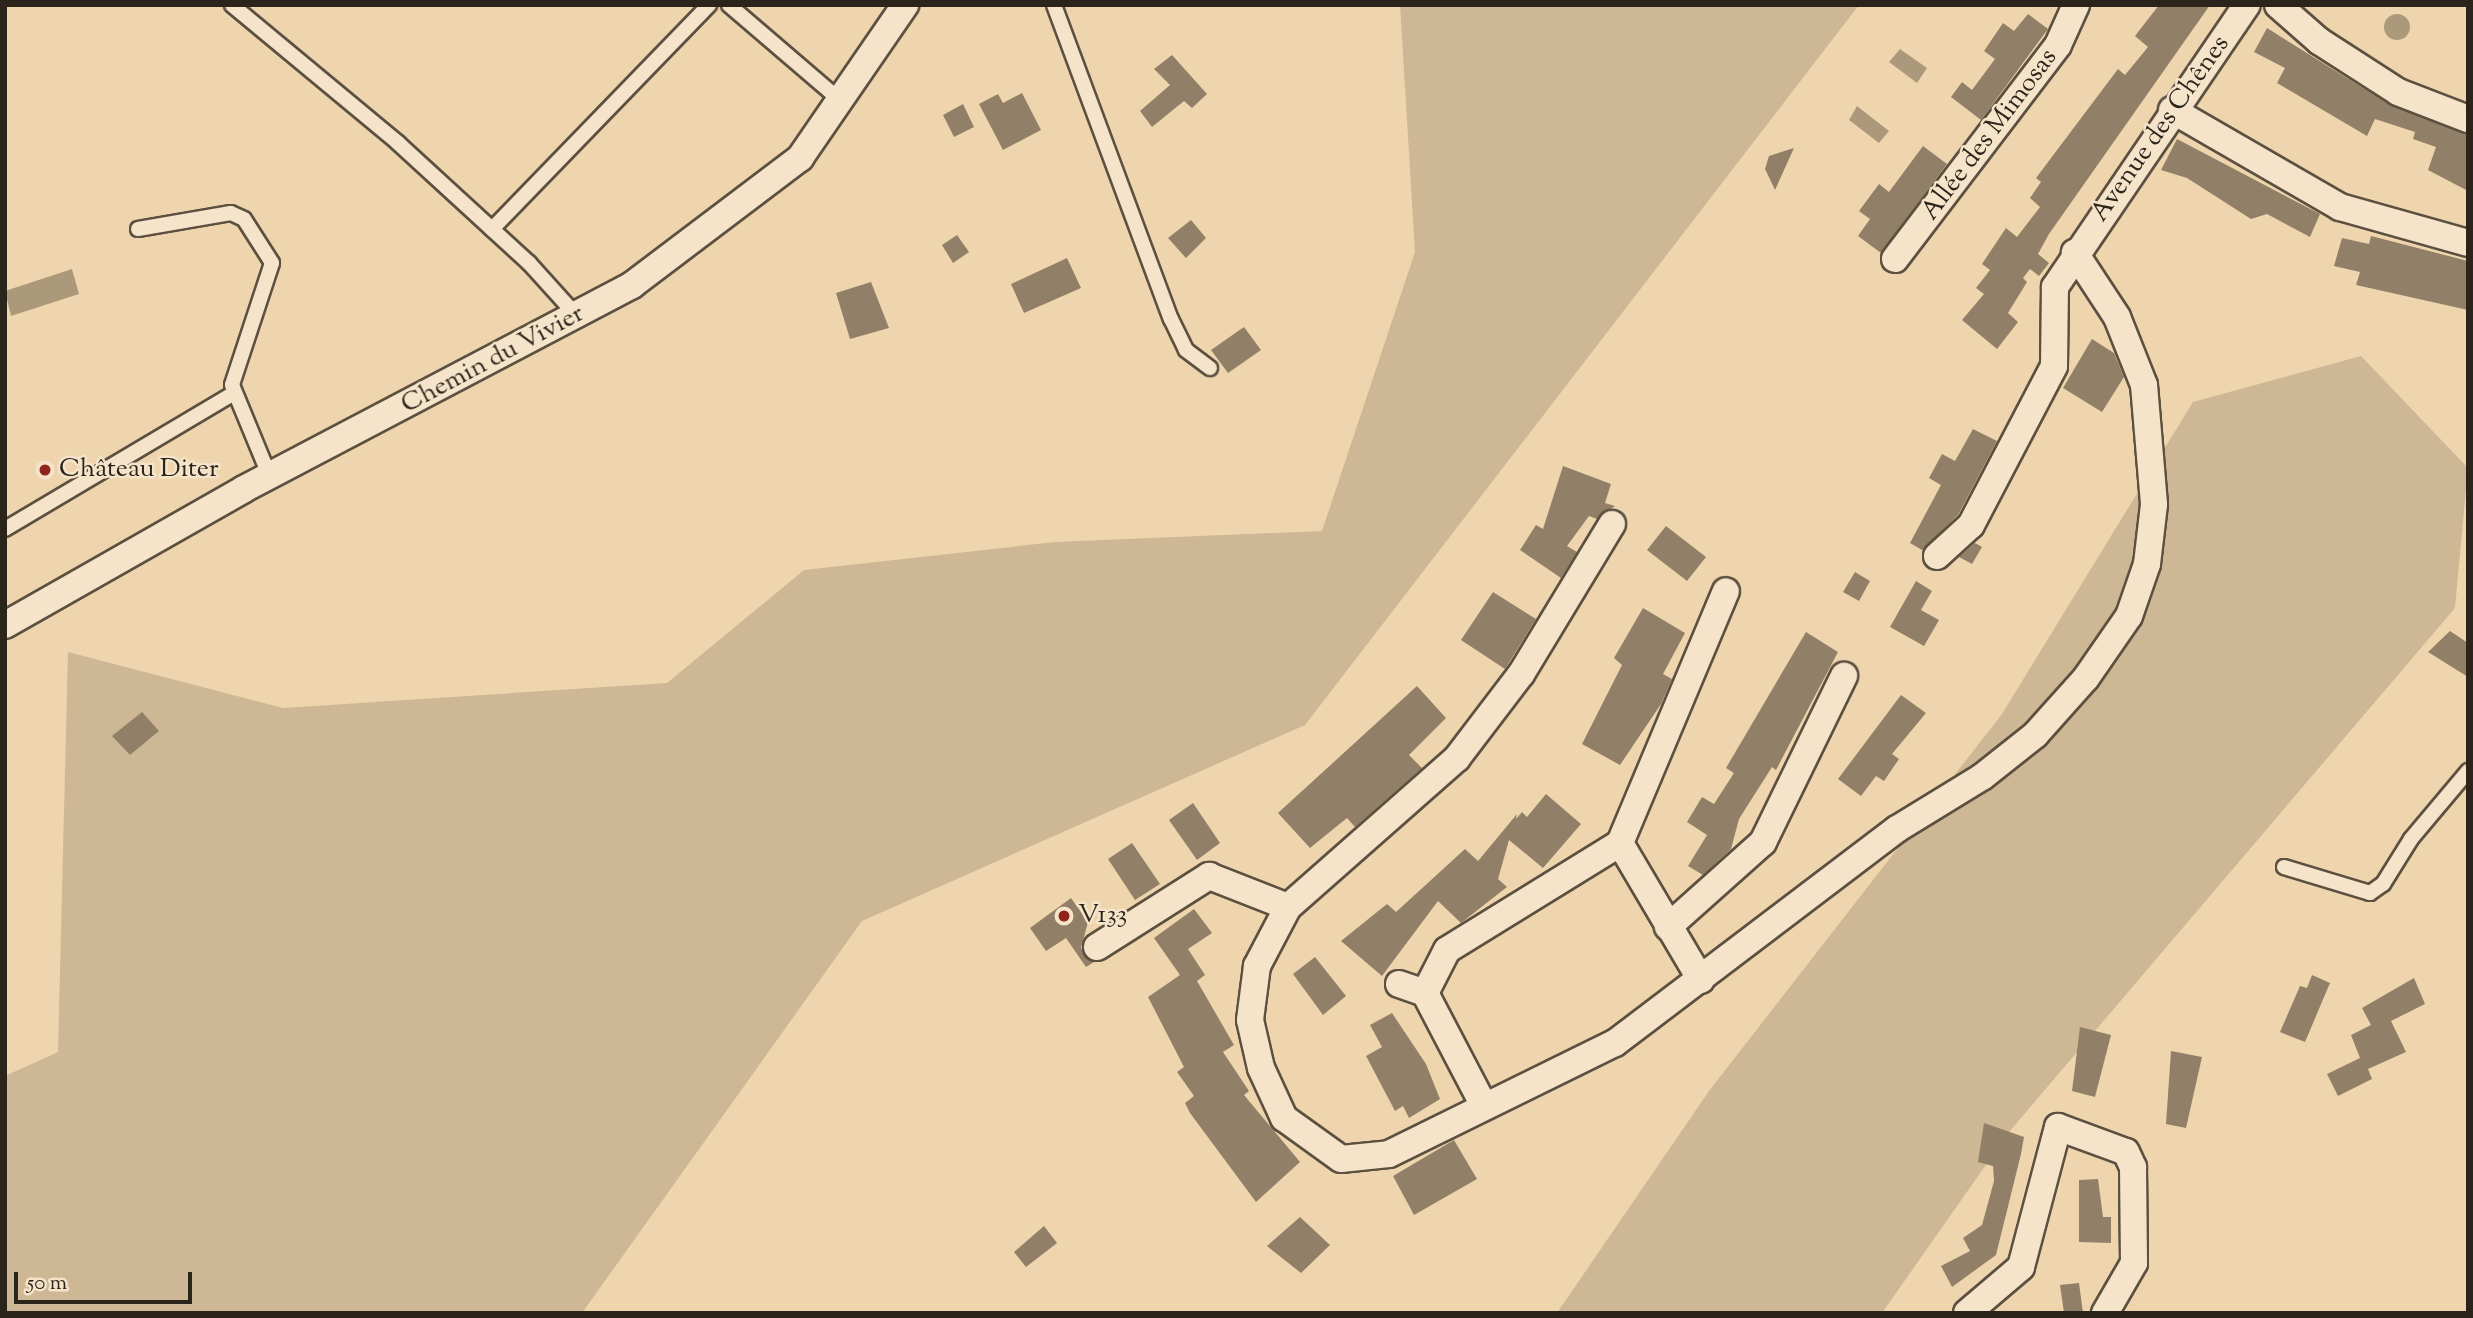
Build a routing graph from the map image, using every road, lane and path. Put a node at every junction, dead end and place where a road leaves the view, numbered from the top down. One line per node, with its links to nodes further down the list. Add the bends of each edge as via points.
1 (232, 5): 13 (lane)
2 (709, 5): 13 (lane)
3 (729, 5): 9 (lane)
4 (905, 5): 9 (street, Chemin du Vivier)
5 (1054, 5): 18 (lane, via 1171,319 1186,350)
6 (2076, 5): 16 (street, Allée des Mimosas, via 2059,45)
7 (2247, 5): 10 (street, Avenue des Chênes)
8 (2278, 5): 11 (street, via 2319,41 2398,92)
9 (842, 102): 17 (street, Chemin du Vivier, via 778,179 632,285)
10 (2172, 110): 14 (street, via 2340,207); 15 (street, Avenue des Chênes)
11 (2468, 119)
12 (138, 229): 19 (lane, via 231,213 258,236 273,275 234,368)
13 (492, 229): 17 (lane)
14 (2468, 243)
15 (2075, 253): 23 (street, Avenue des Chênes, via 2055,287 2054,366 1971,525); 33 (street, via 2117,317 2144,386 2154,504 2147,564 2129,616 2086,678 2035,735 1982,777 1897,829)
16 (1895, 259)
17 (576, 315): 20 (street, Chemin du Vivier)
18 (1210, 368)
19 (233, 393): 20 (lane); 22 (lane)
20 (270, 477): 25 (street, Chemin du Vivier)
21 (1612, 524): 30 (street, via 1521,674 1457,758)
22 (5, 529)
23 (1937, 556)
24 (1726, 591): 28 (street)
25 (5, 625)
26 (1843, 676): 31 (street, via 1763,842)
27 (2468, 771): 29 (lane, via 2383,884 2370,893)
28 (1620, 843): 31 (street); 35 (street, via 1447,950)
29 (2284, 867)
30 (1288, 907): 32 (street, via 1209,876); 36 (street, via 1257,966 1250,1020 1261,1068 1284,1118 1341,1159 1389,1154)
31 (1668, 927): 33 (street)
32 (1097, 947)
33 (1702, 980): 36 (street, via 1615,1043)
34 (1399, 984): 35 (street)
35 (1425, 993): 36 (street)
36 (1483, 1104)
37 (1967, 1313): 38 (street, via 2021,1267 2059,1127 2126,1152 2133,1167 2134,1263)
38 (2105, 1313)

